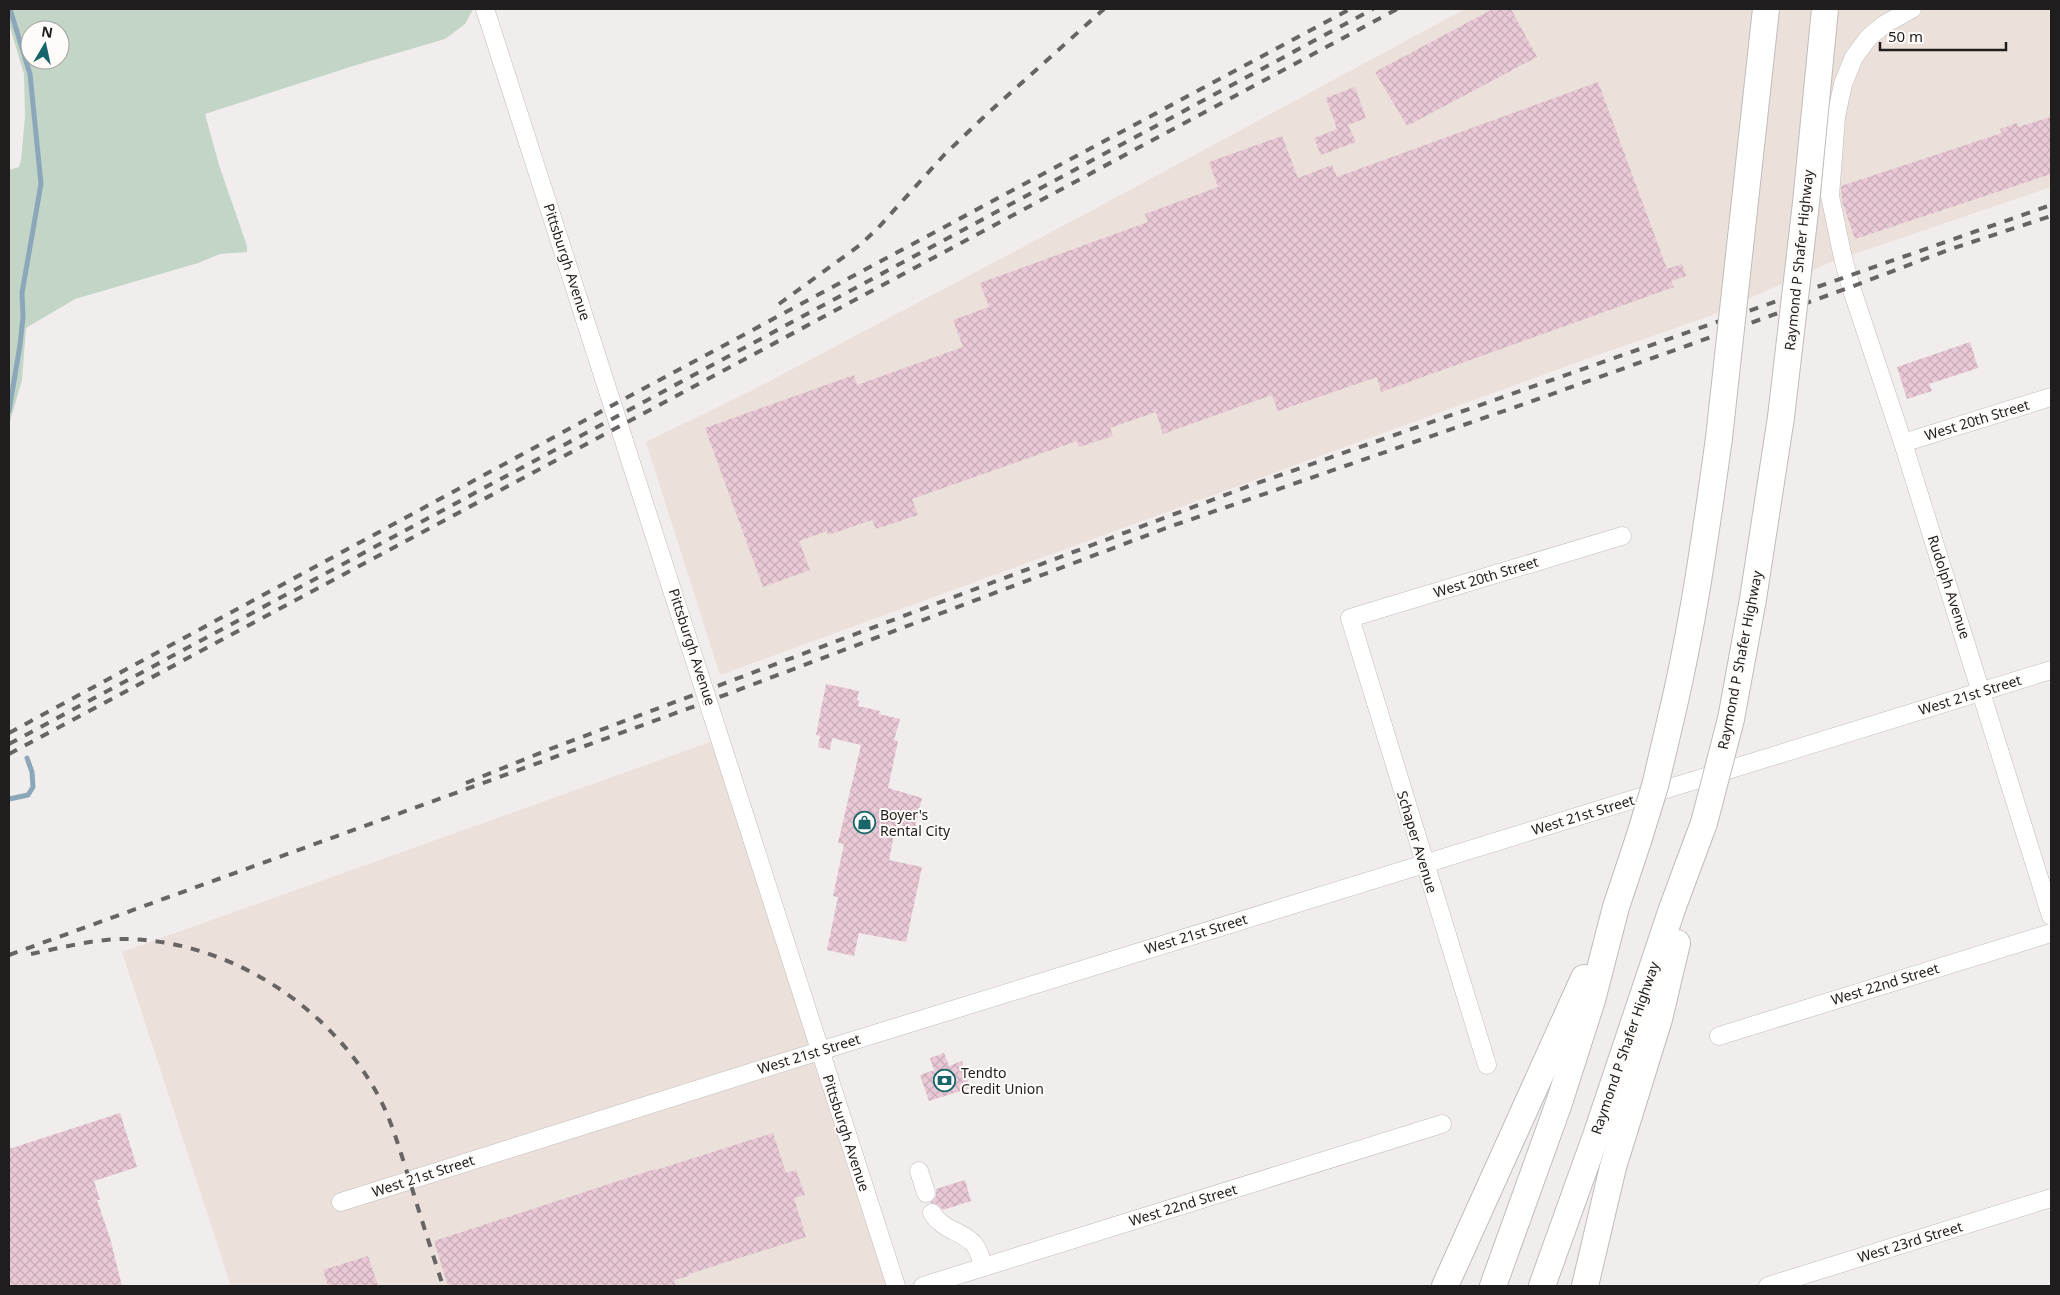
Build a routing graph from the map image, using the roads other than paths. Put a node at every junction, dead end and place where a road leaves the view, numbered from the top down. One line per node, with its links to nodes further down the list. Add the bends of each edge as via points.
1 (485, 9): 17 (street, Pittsburgh Avenue)
2 (1766, 9): 13 (highway, bridge, via 1719,438 1700,573 1685,662 1655,786)
3 (1825, 9): 11 (highway, Raymond P Shafer Highway, bridge, via 1781,418 1731,719)
4 (1912, 9): 6 (street, Rudolph Avenue, via 1869,37 1854,57 1843,84 1836,118 1830,189 1843,258)
5 (2051, 397): 6 (street, West 20th Street)
6 (1903, 443): 10 (street, Rudolph Avenue)
7 (1622, 536): 8 (street, West 20th Street)
8 (1350, 618): 12 (street, Schaper Avenue)
9 (2051, 670): 10 (street, West 21st Street)
10 (1982, 692): 12 (street, West 21st Street); 14 (street, Rudolph Avenue)
11 (1704, 823): 30 (highway, Raymond P Shafer Highway); 31 (highway, via 1659,1019 1612,1167)
12 (1424, 864): 17 (street, West 21st Street); 18 (street, Schaper Avenue)
13 (1616, 907): 28 (highway); 29 (highway, via 1592,1000 1559,1104)
14 (2051, 916)
15 (2051, 933): 16 (street, West 22nd Street)
16 (1719, 1036)
17 (820, 1051): 23 (street, West 21st Street); 26 (street, Pittsburgh Avenue)
18 (1487, 1065)
19 (1442, 1124): 25 (street, West 22nd Street)
20 (919, 1171): 21 (street)
21 (926, 1193)
22 (2051, 1198): 32 (street, West 23rd Street)
23 (342, 1202)
24 (932, 1213): 25 (street, via 946,1228 974,1244)
25 (984, 1267): 27 (street, West 22nd Street)
26 (896, 1286)
27 (923, 1286)
28 (1445, 1286)
29 (1493, 1286)
30 (1542, 1286)
31 (1585, 1286)
32 (1768, 1286)

